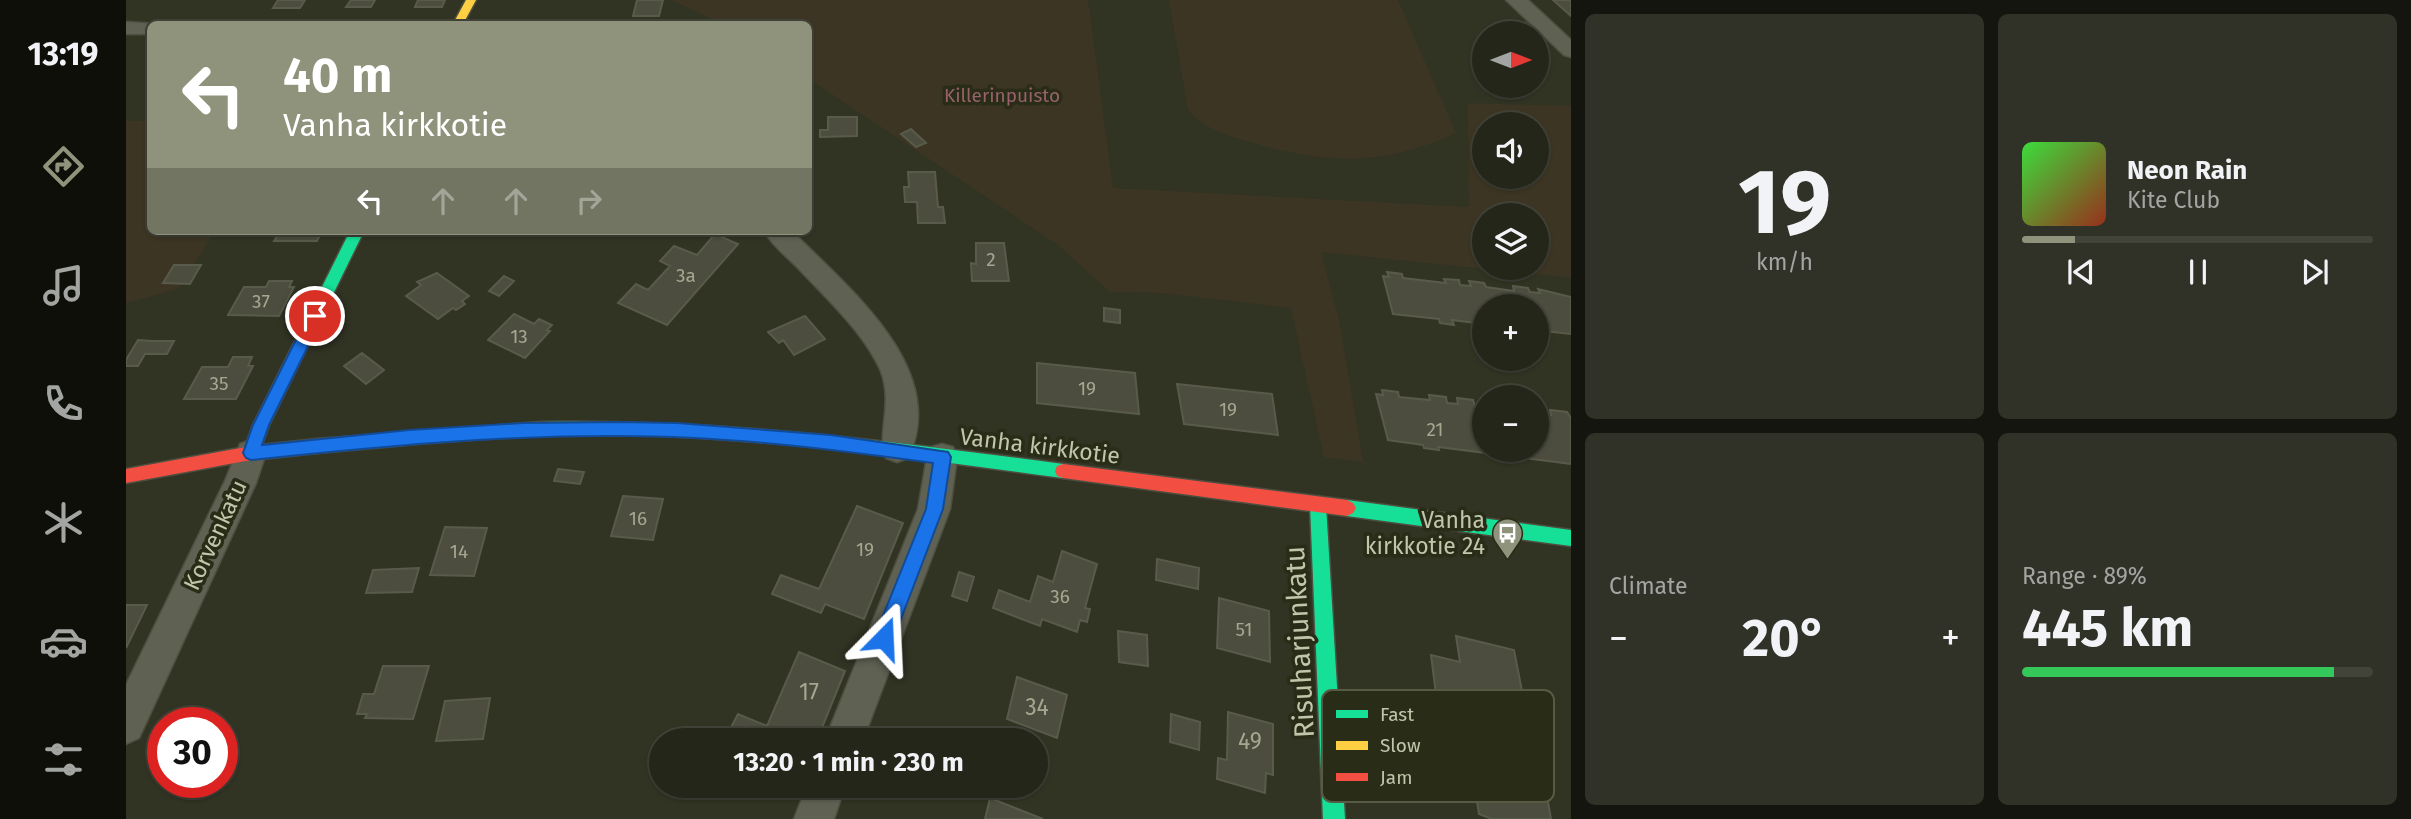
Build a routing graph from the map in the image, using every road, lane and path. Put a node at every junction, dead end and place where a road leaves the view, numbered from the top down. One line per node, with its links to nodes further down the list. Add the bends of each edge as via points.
1 (471, 0): 3 (street)
2 (1516, 0): 6 (street)
3 (460, 21)
4 (126, 28): 5 (street)
5 (147, 28)
6 (1571, 51)
7 (355, 235): 10 (street, Korvenkatu)
8 (781, 235): 9 (street, via 859,319 897,374 902,402)
9 (897, 449): 10 (street, Vanha kirkkotie, via 677,430 575,429 409,437); 11 (street, Vanha kirkkotie)
10 (251, 453): 12 (street, Vanha kirkkotie); 16 (street, Korvenkatu)
11 (943, 457): 13 (street, Vanha kirkkotie); 17 (street, via 934,509)
12 (126, 475)
13 (1318, 505): 14 (street, Vanha kirkkotie); 15 (street, Risuharjunkatu)
14 (1571, 538)
15 (1327, 690)
16 (126, 725)
17 (849, 728)
18 (822, 798): 19 (street)
19 (814, 819)

